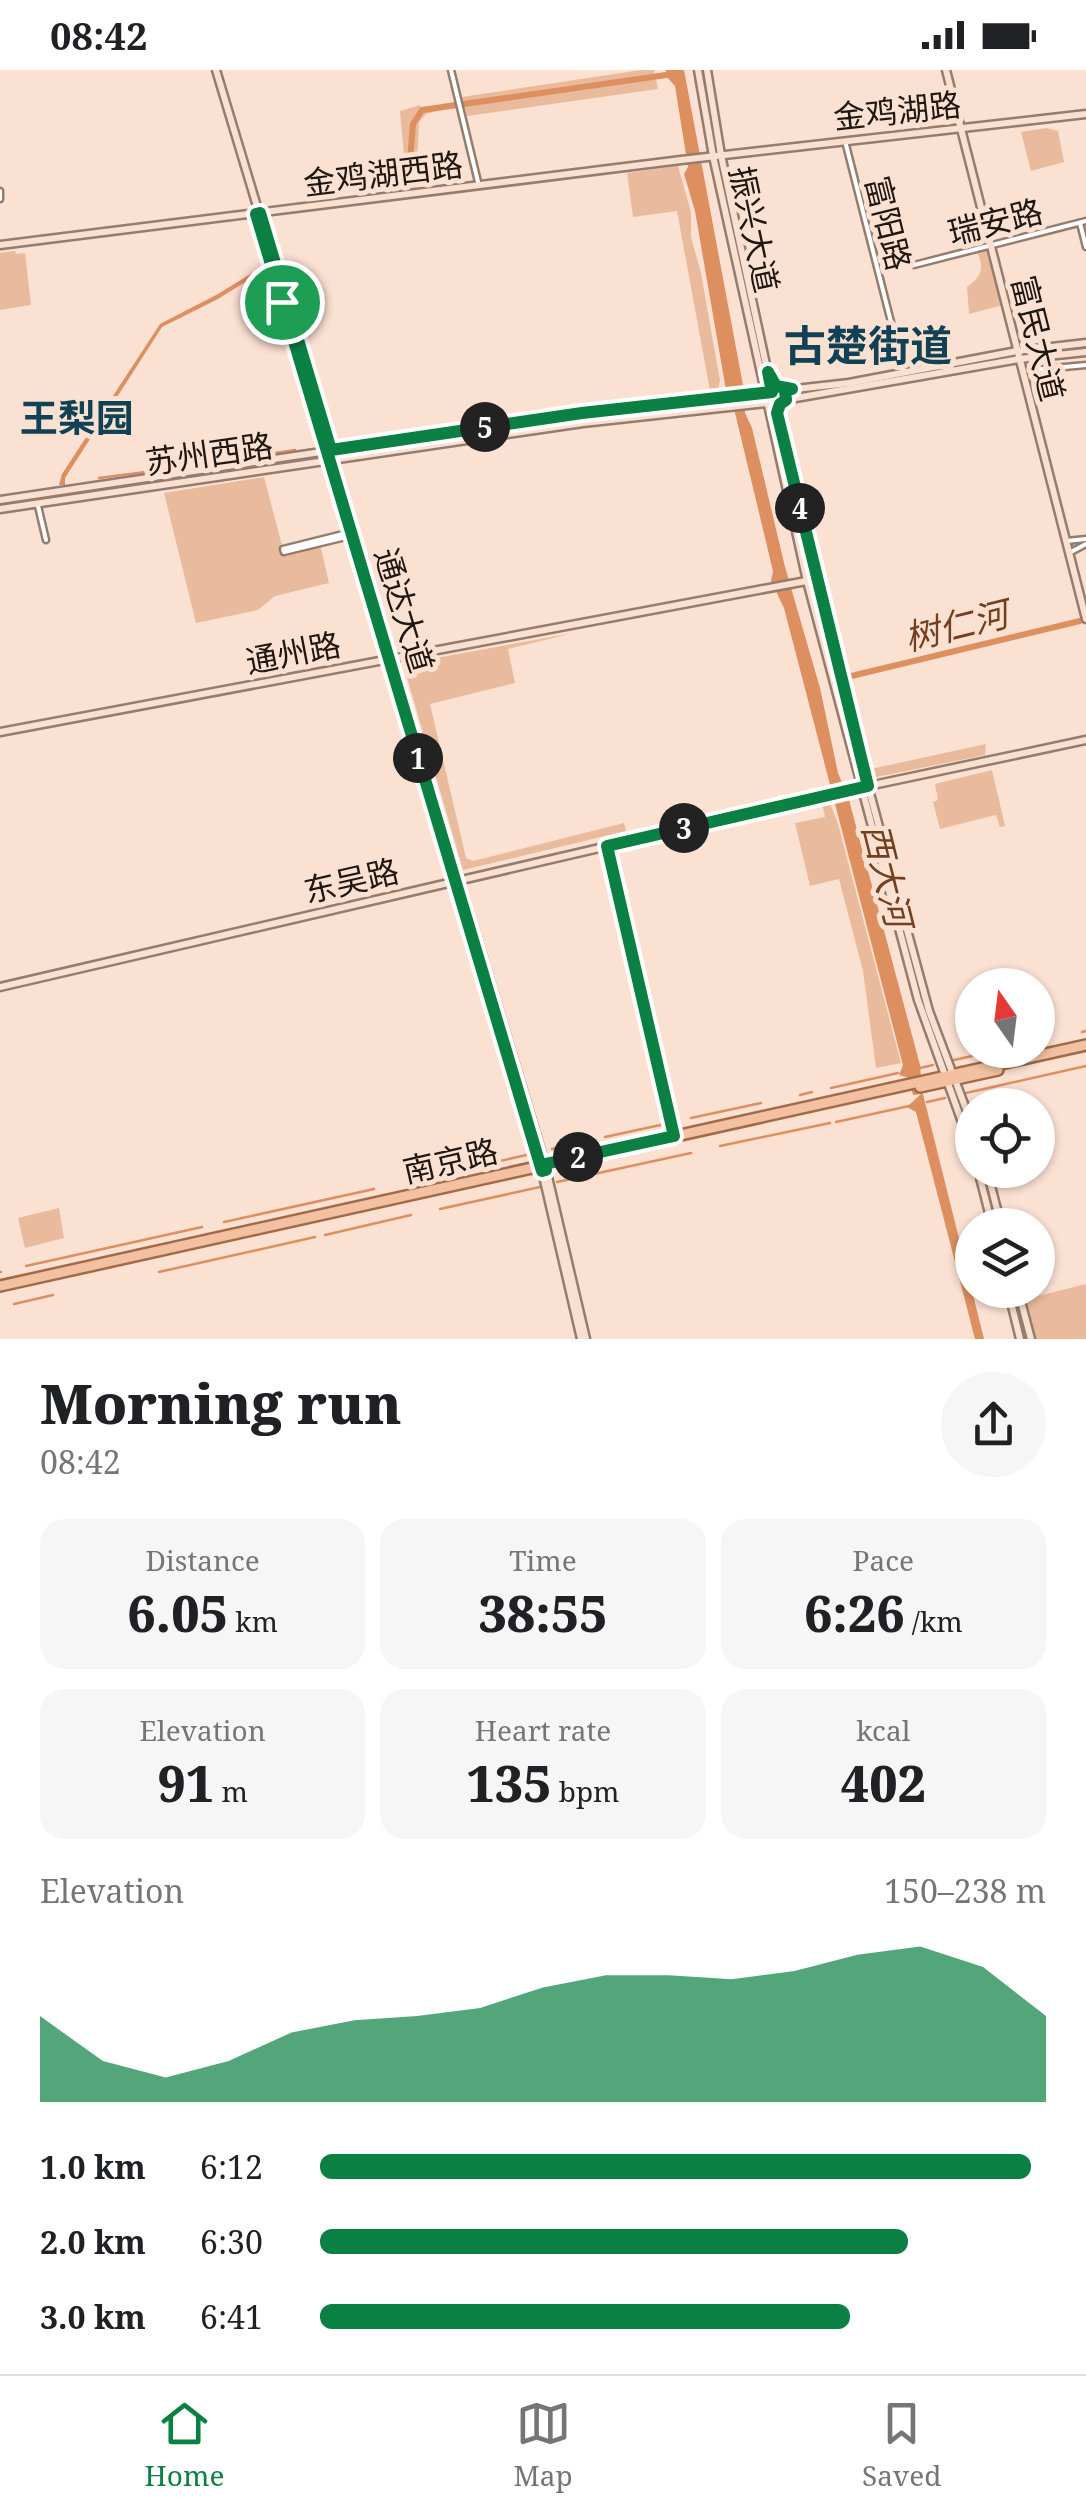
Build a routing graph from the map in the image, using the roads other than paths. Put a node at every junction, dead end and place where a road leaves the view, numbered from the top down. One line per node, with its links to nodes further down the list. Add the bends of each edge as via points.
1 (214, 70): 13 (main road, 通达大道)
2 (452, 70): 10 (street)
3 (698, 70): 9 (main road, 振兴大道)
4 (707, 70): 9 (main road, 振兴大道)
5 (946, 70): 7 (main road, 富民大道)
6 (1086, 114): 7 (main road, 金鸡湖路)
7 (960, 128): 8 (main road, 金鸡湖路); 16 (main road, 富民大道)
8 (846, 141): 9 (main road, 金鸡湖路); 25 (street, 富阳路)
9 (713, 156): 10 (main road, 金鸡湖西路); 24 (main road, 振兴大道)
10 (479, 186): 13 (main road, 金鸡湖西路)
11 (0, 191): 12 (street)
12 (0, 199)
13 (258, 213): 15 (main road, 金鸡湖西路); 33 (main road, 通达大道)
14 (1083, 222): 16 (street, 瑞安路); 17 (street)
15 (0, 245)
16 (990, 246): 18 (street, 瑞安路); 21 (main road, 富民大道)
17 (1086, 247)
18 (914, 265)
19 (1086, 343): 21 (main road)
20 (1086, 352): 21 (main road)
21 (1018, 355): 25 (main road, 苏州西路); 29 (main road, 苏州西路); 42 (main road, 富民大道)
22 (1086, 365): 23 (street)
23 (1032, 370)
24 (764, 371): 26 (main road); 27 (main road, 振兴大道); 28 (main road)
25 (904, 373): 26 (main road, 苏州西路)
26 (789, 390): 27 (main road, 苏州西路); 29 (main road)
27 (768, 392): 28 (main road, 苏州西路); 30 (main road, 振兴大道)
28 (752, 394): 33 (main road, 苏州西路)
29 (786, 400): 30 (main road, 苏州西路); 32 (main road)
30 (770, 402): 31 (main road, 苏州西路); 32 (main road, 振兴大道)
31 (753, 405): 32 (main road); 34 (main road, 苏州西路)
32 (773, 415): 46 (main road, 振兴大道); 47 (main road, 振兴大道)
33 (328, 450): 34 (main road, 通达大道); 35 (main road, 苏州西路)
34 (331, 460): 35 (main road, 苏州西路); 40 (main road, 通达大道)
35 (54, 497): 36 (main road, 苏州西路)
36 (36, 499): 38 (main road, 苏州西路); 41 (street)
37 (0, 500): 38 (main road, 苏州西路)
38 (16, 502): 39 (main road, 苏州西路)
39 (0, 510)
40 (353, 533): 44 (street); 49 (main road, 通达大道)
41 (46, 540)
42 (1066, 540): 43 (street); 45 (main road, 富民大道)
43 (1086, 542): 45 (street)
44 (310, 544)
45 (1069, 553): 48 (main road, 富民大道)
46 (817, 579): 47 (main road, 通州路); 52 (main road, 振兴大道)
47 (807, 581): 49 (main road, 通州路); 52 (main road, 振兴大道)
48 (1086, 619)
49 (391, 659): 50 (main road, 通州路); 54 (main road, 通达大道)
50 (0, 732)
51 (1086, 740): 52 (main road)
52 (861, 788): 53 (main road, 东吴路); 57 (main road, 振兴大道)
53 (607, 846): 54 (main road, 东吴路); 61 (street)
54 (458, 881): 55 (main road, 东吴路); 62 (main road, 通达大道)
55 (0, 987)
56 (1086, 1047): 57 (main road, 南京路)
57 (950, 1078): 58 (main road, 南京路); 59 (main road, 振兴大道); 60 (main road, 振兴大道)
58 (905, 1087): 61 (main road, 南京路); 62 (main road, 南京路)
59 (955, 1088)
60 (955, 1094)
61 (674, 1136): 62 (main road, 南京路)
62 (544, 1168): 63 (main road, 南京路); 66 (main road, 通达大道)
63 (0, 1288)
64 (1012, 1308): 67 (main road)
65 (1023, 1308): 68 (main road)
66 (583, 1339)
67 (1020, 1339)
68 (1031, 1339)

